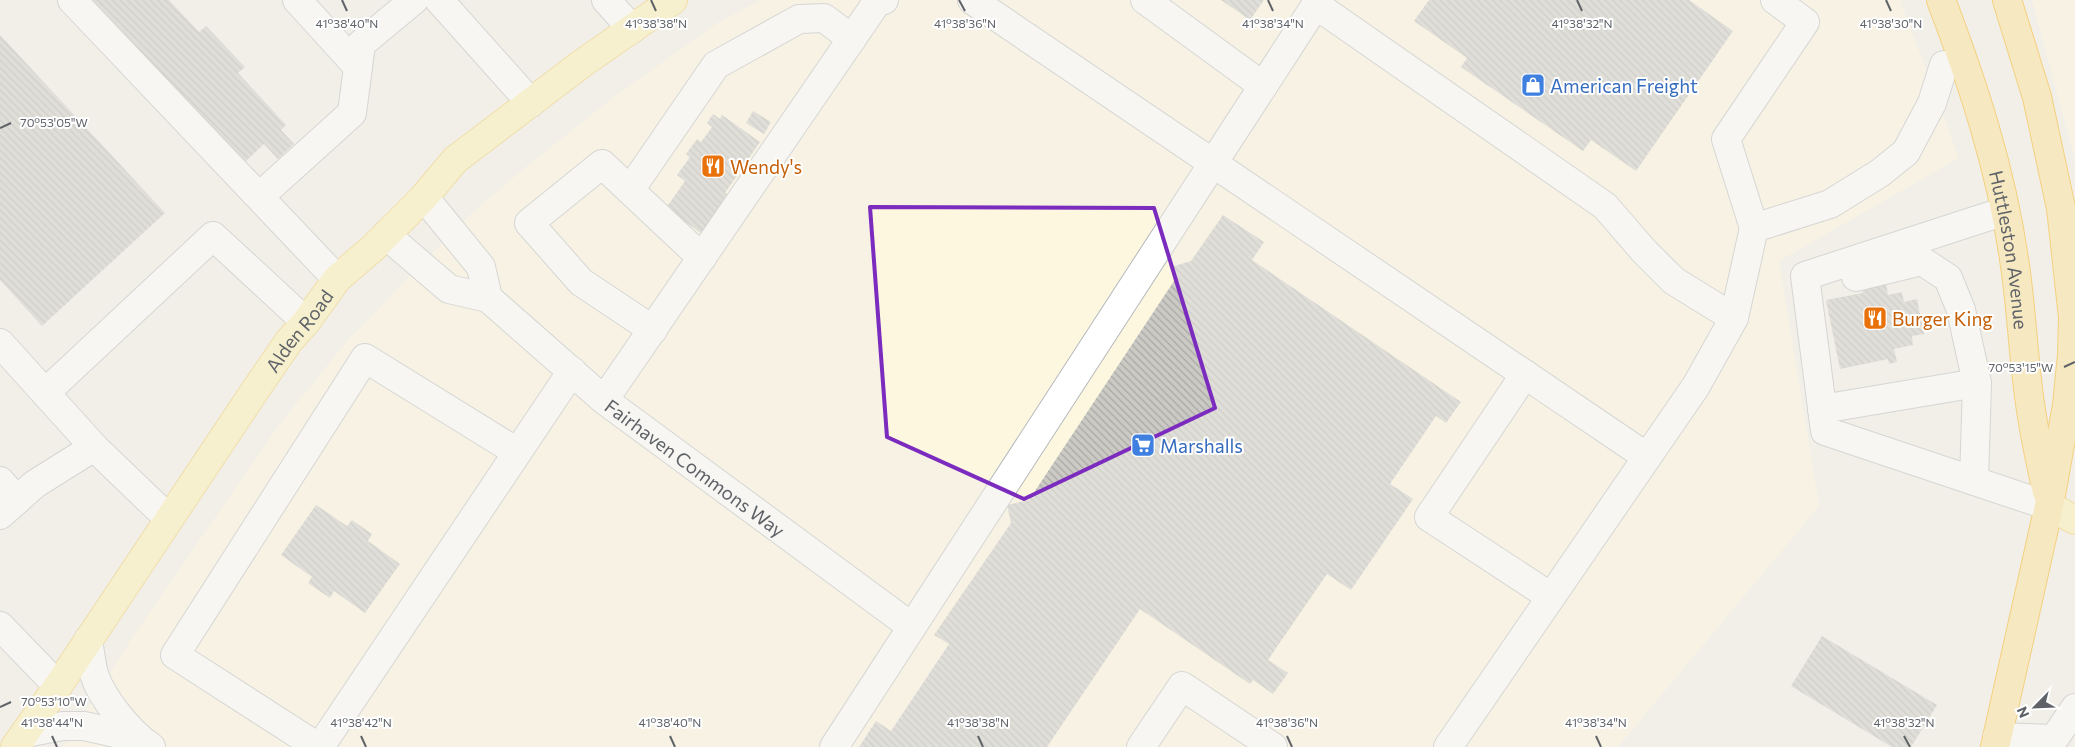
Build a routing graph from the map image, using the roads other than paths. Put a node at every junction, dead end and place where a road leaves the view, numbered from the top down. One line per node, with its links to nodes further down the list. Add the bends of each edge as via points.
1 (72, 0): 22 (lane)
2 (297, 0): 17 (lane)
3 (414, 0): 17 (lane, via 361,44)
4 (439, 0): 19 (lane)
5 (606, 0): 14 (lane)
6 (673, 0): 14 (main road, Alden Road)
7 (884, 0): 15 (lane, via 877,2)
8 (972, 0): 20 (lane)
9 (1145, 0): 18 (lane)
10 (1774, 0): 25 (lane, via 1805,22 1726,139)
11 (1941, 0): 24 (highway, Huttleston Avenue, via 1978,100)
12 (2007, 0): 46 (highway, Huttleston Avenue, via 2037,97 2050,153 2061,208 2072,308 2067,405)
13 (1317, 3): 18 (lane); 31 (lane, via 1605,206 1674,281)
14 (632, 29): 19 (main road, Alden Road)
15 (852, 39): 21 (lane, via 824,18 799,19 716,65); 27 (lane)
16 (1944, 65): 25 (lane, via 1932,103 1906,152 1880,174 1830,204)
17 (358, 67): 22 (lane, via 352,113)
18 (1264, 86): 20 (lane)
19 (531, 103): 23 (main road, Alden Road, via 455,160)
20 (1213, 163): 36 (lane); 51 (lane)
21 (630, 190): 27 (lane); 33 (lane, via 602,164 529,224 581,282)
22 (260, 196): 28 (lane)
23 (424, 198): 26 (main road, Alden Road); 30 (lane, via 481,267)
24 (2005, 212): 29 (lane); 46 (highway, Huttleston Avenue, via 2014,258 2031,411)
25 (1754, 228): 31 (lane)
26 (386, 235): 28 (main road, Alden Road); 30 (lane, Fairhaven Commons Way, via 449,289)
27 (702, 258): 33 (lane)
28 (337, 279): 32 (main road, Alden Road)
29 (1806, 282): 37 (lane, via 1922,261 1948,278 1961,310); 40 (lane)
30 (488, 298): 35 (lane, Fairhaven Commons Way)
31 (1734, 318): 43 (lane, via 1696,386)
32 (306, 322): 38 (lane, via 213,236); 47 (main road, Alden Road, via 289,341)
33 (653, 330): 39 (lane)
34 (0, 343): 38 (lane)
35 (572, 371): 39 (lane, Fairhaven Commons Way); 42 (lane)
36 (1524, 374): 43 (lane); 49 (lane, via 1429,517)
37 (1977, 383): 40 (lane); 44 (lane)
38 (45, 393): 41 (lane)
39 (604, 400): 51 (lane, Fairhaven Commons Way)
40 (1824, 420): 44 (lane)
41 (94, 447): 45 (lane); 47 (lane)
42 (517, 452): 59 (lane); 59 (lane, via 365,358 175,655)
43 (1647, 457): 49 (lane)
44 (1974, 481): 46 (lane)
45 (6, 499)
46 (2050, 506): 48 (main road); 56 (highway, Huttleston Avenue)
47 (169, 519): 52 (main road, Alden Road)
48 (2075, 520)
49 (1551, 597): 62 (lane)
50 (0, 626): 53 (lane)
51 (912, 627): 60 (lane)
52 (88, 640): 53 (main road, Alden Road); 57 (lane, via 94,675 108,701)
53 (58, 686): 55 (main road, Alden Road)
54 (2075, 708): 56 (lane, via 2054,739)
55 (20, 740): 57 (lane, via 63,726 84,726)
56 (1996, 742)
57 (145, 743)
58 (1265, 745): 61 (lane, via 1182,686)
59 (319, 747)
60 (834, 747)
61 (1140, 747)
62 (1448, 747)

